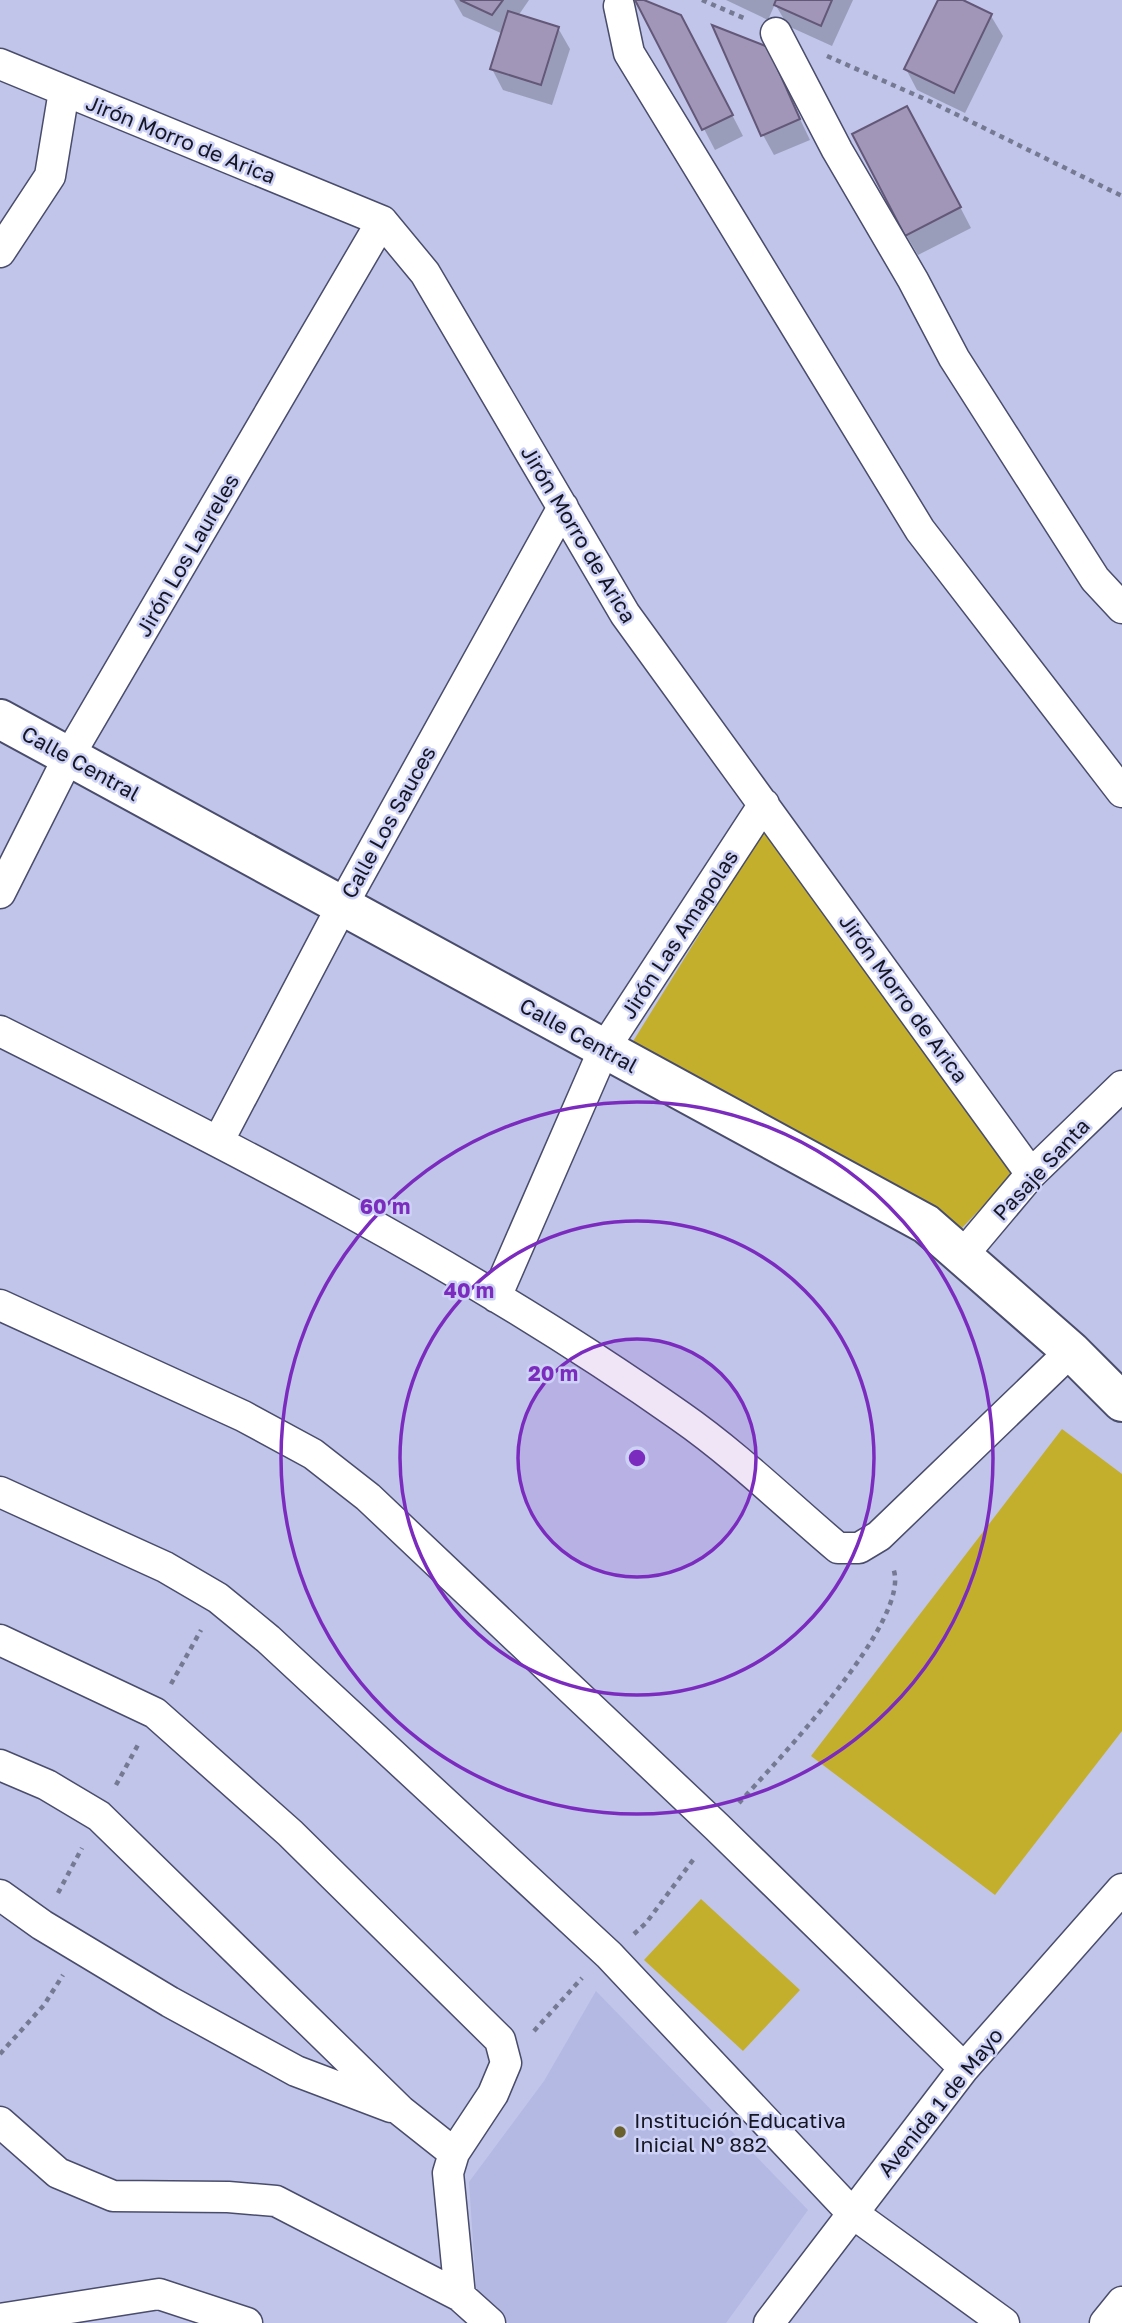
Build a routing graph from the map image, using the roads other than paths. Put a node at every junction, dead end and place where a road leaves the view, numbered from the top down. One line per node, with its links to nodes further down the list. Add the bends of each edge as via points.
1 (619, 6): 11 (street, via 629,52 920,530)
2 (776, 33): 8 (street, via 954,358 1095,579)
3 (0, 64): 4 (street, Jirón Morro de Arica)
4 (64, 91): 5 (street, Jirón Morro de Arica); 6 (street, via 50,176)
5 (382, 221): 7 (street, Jirón Morro de Arica, via 425,273); 10 (street, Jirón Los Laureles)
6 (0, 252)
7 (563, 507): 12 (street, Jirón Morro de Arica, via 625,614); 14 (street, Calle Los Sauces)
8 (1122, 608)
9 (0, 719): 10 (street, Calle Central)
10 (69, 756): 13 (street, Jirón Los Laureles); 14 (street, Calle Central)
11 (1122, 792)
12 (764, 804): 16 (street, Jirón Las Amapolas); 19 (street, Jirón Morro de Arica)
13 (0, 893)
14 (342, 906): 16 (street, Calle Central); 18 (street, Calle Los Sauces)
15 (0, 1031): 18 (street)
16 (604, 1049): 20 (street, Calle Central, via 926,1224); 21 (street, Jirón Las Amapolas)
17 (1122, 1086): 19 (street, Pasaje Santa)
18 (219, 1140): 21 (street)
19 (1031, 1174): 20 (street, Pasaje Santa)
20 (962, 1256): 23 (street, Calle Central)
21 (496, 1297): 23 (street, via 682,1416 838,1548 859,1548 879,1536)
22 (0, 1305): 30 (street, via 243,1416 313,1454 368,1497)
23 (1071, 1351): 24 (street, Calle Central)
24 (1122, 1402)
25 (0, 1492): 34 (street, via 165,1567 218,1598 268,1639 609,1955)
26 (0, 1640): 33 (street, via 155,1713 290,1833 500,2040 506,2063 493,2094)
27 (0, 1765): 31 (street, via 47,1785 99,1816)
28 (0, 1895): 31 (street, via 80,1948 296,2071)
29 (1116, 1907): 30 (street, Avenida 1 de Mayo)
30 (964, 2068): 34 (street, Avenida 1 de Mayo)
31 (401, 2110): 33 (street)
32 (0, 2122): 35 (street, via 58,2173 113,2196 276,2201)
33 (454, 2153): 35 (street, via 448,2173)
34 (851, 2212): 40 (street, Avenida 1 de Mayo); 41 (street)
35 (460, 2296): 39 (street)
36 (1122, 2302): 42 (street)
37 (0, 2319): 38 (street, via 159,2294)
38 (247, 2323)
39 (489, 2323)
40 (769, 2323)
41 (1004, 2323)
42 (1105, 2323)

